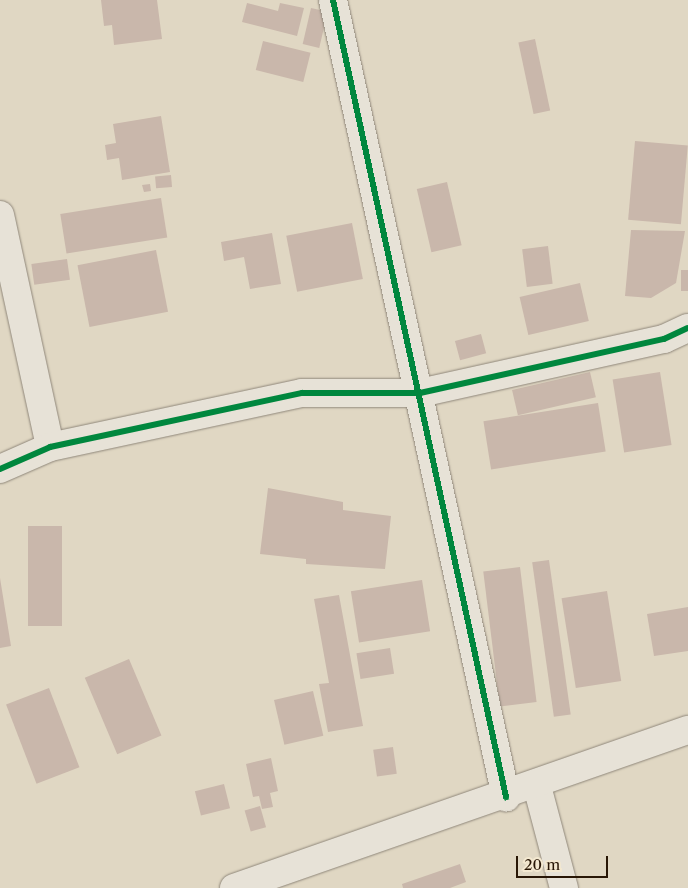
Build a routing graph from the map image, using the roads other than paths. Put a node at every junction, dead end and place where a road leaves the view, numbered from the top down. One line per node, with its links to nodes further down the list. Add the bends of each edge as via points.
1 (333, 0): 4 (street)
2 (0, 215): 5 (street)
3 (688, 328): 4 (street, via 664,339)
4 (420, 393): 5 (street, via 302,393); 9 (street)
5 (50, 447): 6 (street)
6 (0, 469)
7 (688, 730): 8 (street)
8 (537, 786): 9 (street); 11 (street)
9 (506, 797): 10 (street)
10 (234, 888)
11 (564, 888)

